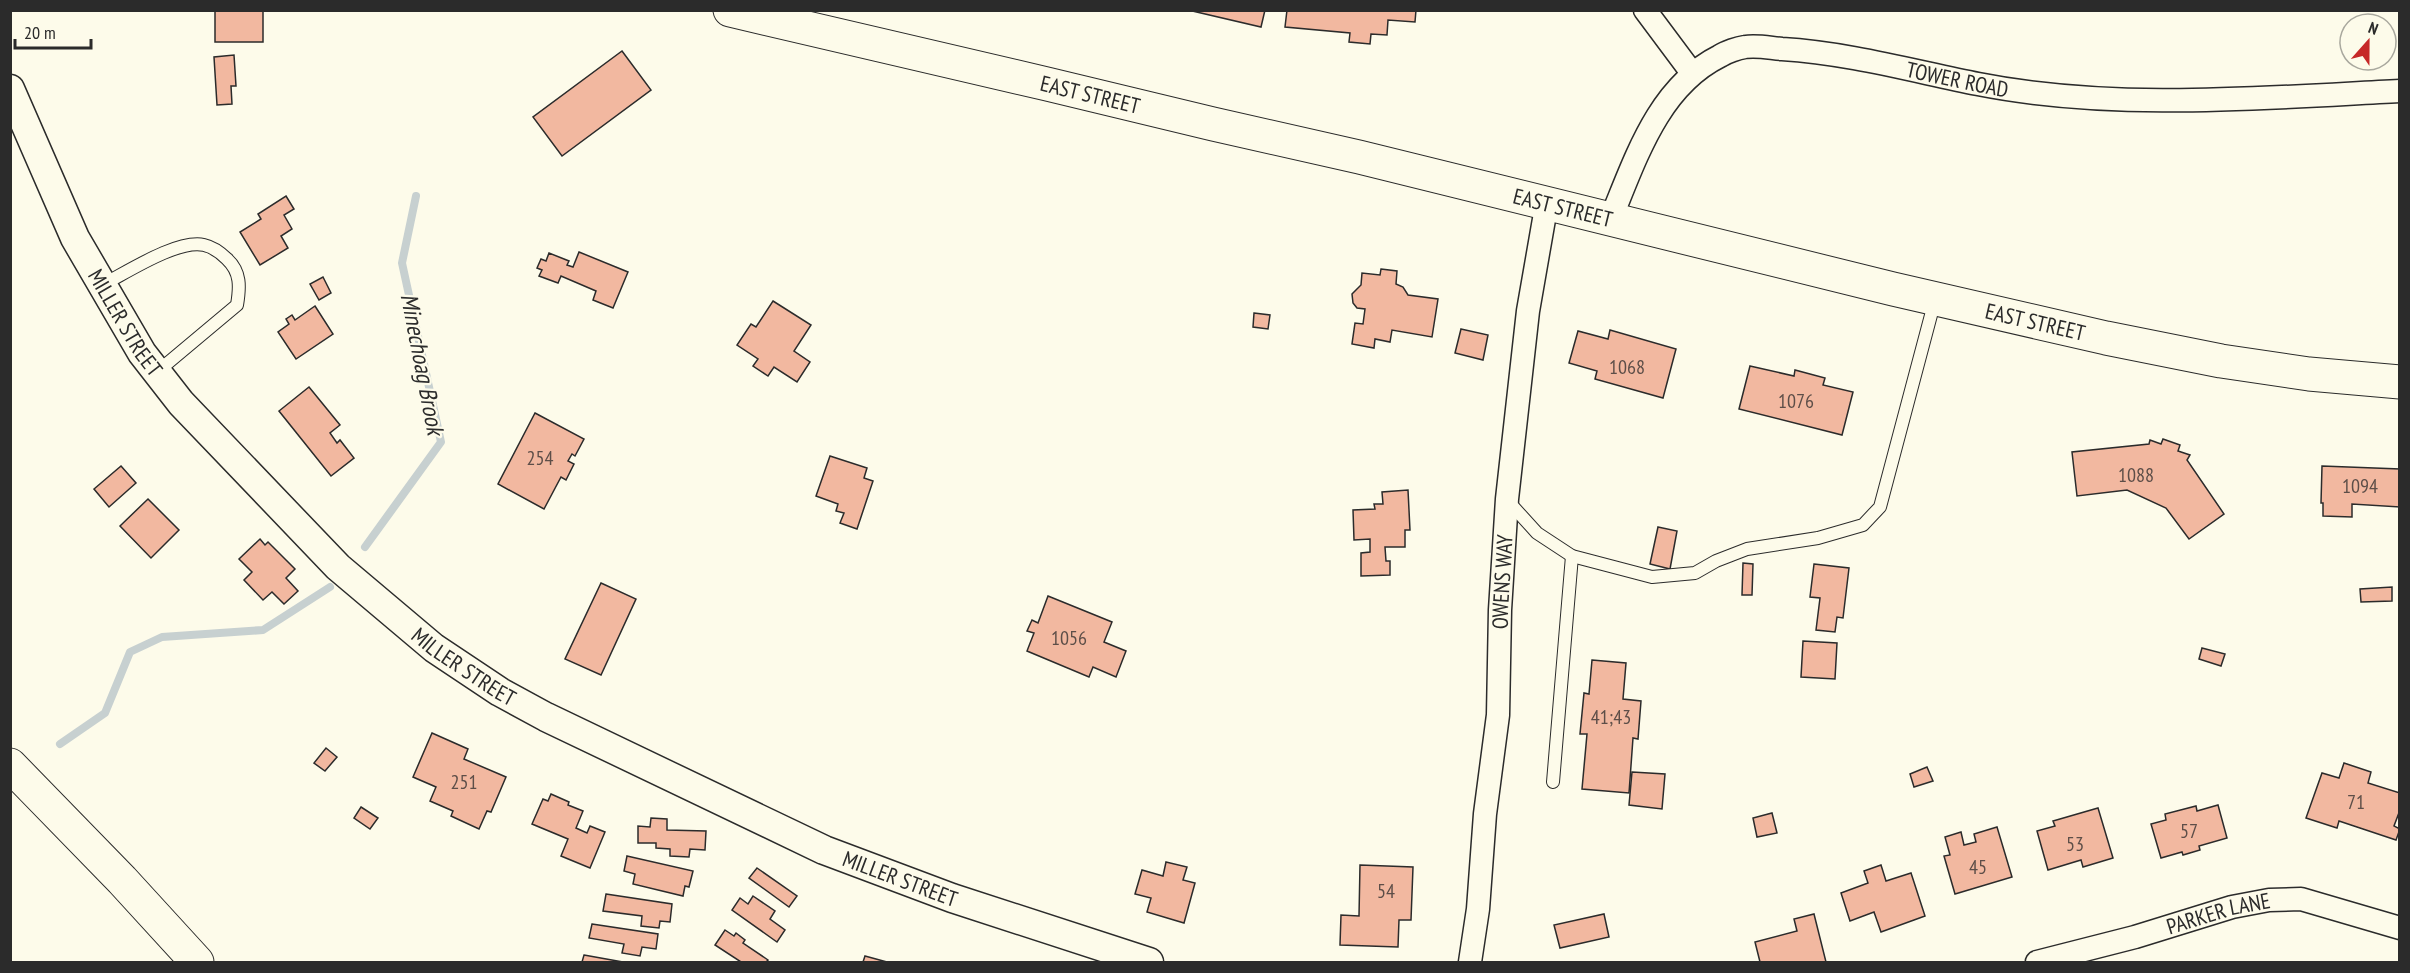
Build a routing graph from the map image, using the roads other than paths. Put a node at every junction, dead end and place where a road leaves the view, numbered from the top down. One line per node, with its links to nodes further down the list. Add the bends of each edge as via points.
1 (730, 10): 6 (main road, EAST STREET)
2 (1645, 10): 3 (street)
3 (1692, 74): 5 (street, TOWER ROAD, via 1721,55 1745,47 1815,51 1981,85 2092,99 2259,98); 7 (street, TOWER ROAD, via 1648,132)
4 (10, 88): 8 (street, MILLER STREET, via 75,238)
5 (2400, 91)
6 (1547, 202): 7 (main road, EAST STREET); 12 (street, OWENS WAY, via 1528,311)
7 (1611, 218): 9 (main road, EAST STREET)
8 (102, 285): 10 (street, MILLER STREET); 10 (lane, via 184,246 202,244 218,251 236,267 240,288 237,305)
9 (1935, 299): 11 (main road, EAST STREET, via 2221,361); 13 (lane, via 1880,507 1863,525 1818,538 1747,549 1695,573 1652,577)
10 (157, 372): 18 (street, MILLER STREET, via 181,403 338,567 434,648 500,692 824,850 952,898)
11 (2400, 382)
12 (1507, 499): 13 (lane, via 1538,533); 19 (street, OWENS WAY, via 1498,715)
13 (1572, 556): 15 (lane)
14 (10, 765): 17 (main road)
15 (1553, 782)
16 (2400, 928): 20 (street, PARKER LANE, via 2301,899 2269,900)
17 (197, 963)
18 (1149, 963)
19 (1470, 963)
20 (2037, 963)

